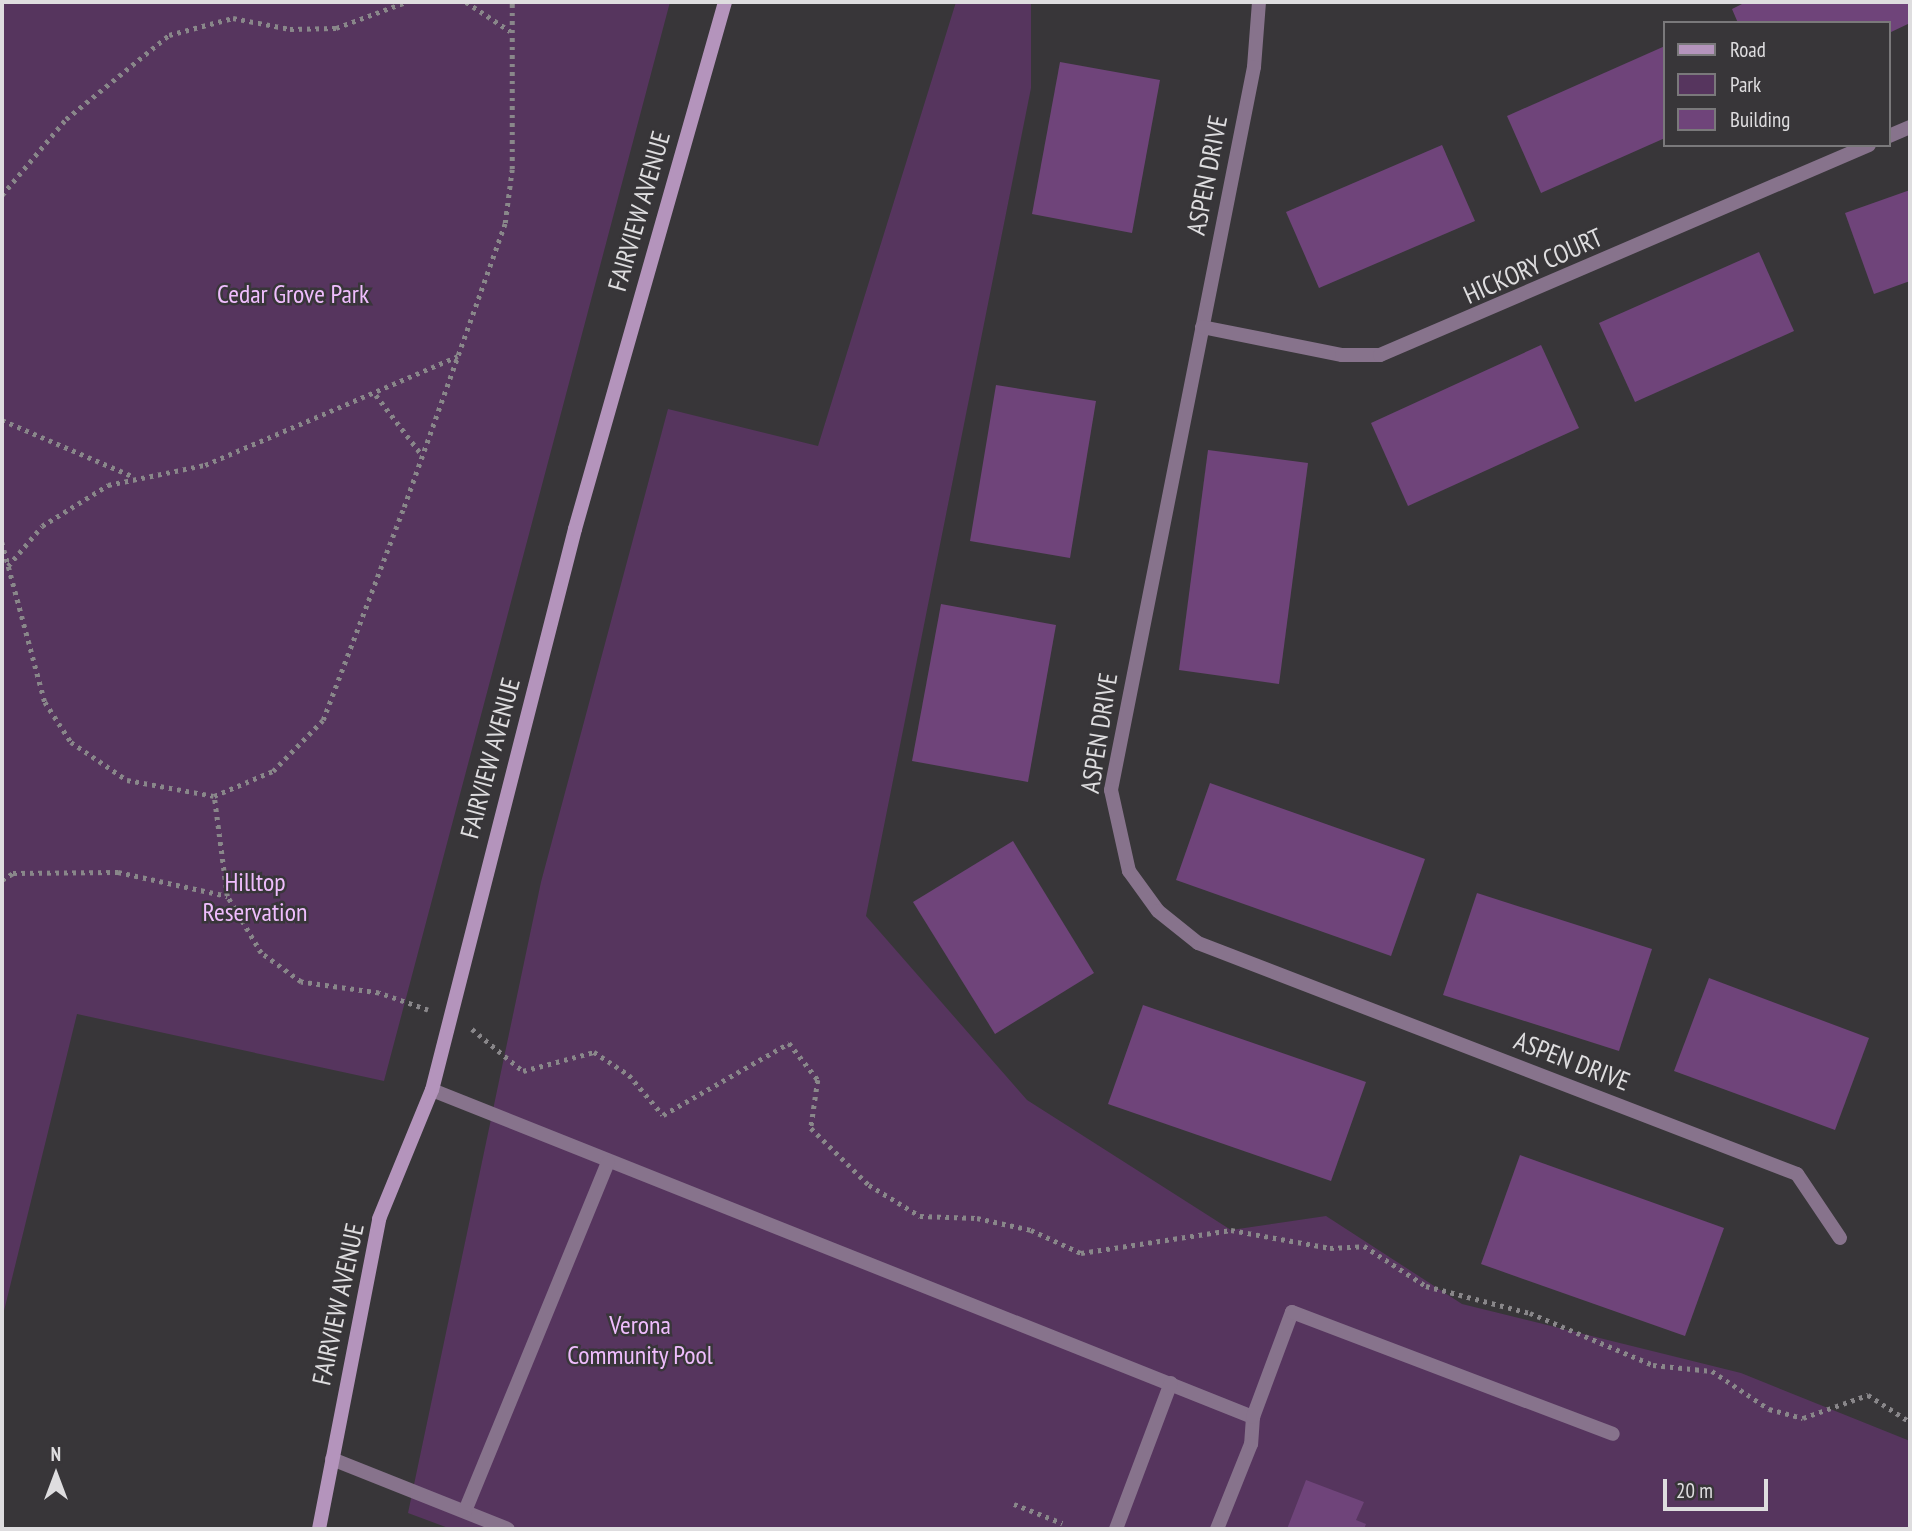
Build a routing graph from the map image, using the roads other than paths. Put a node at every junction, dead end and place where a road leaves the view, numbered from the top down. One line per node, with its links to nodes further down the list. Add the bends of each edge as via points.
1 (725, 2): 7 (main road, FAIRVIEW AVENUE, via 575,529)
2 (1259, 2): 6 (street, ASPEN DRIVE, via 1254,67)
3 (1910, 127): 4 (street)
4 (1891, 135)
5 (1864, 147): 6 (street, HICKORY COURT, via 1380,355 1342,355)
6 (1202, 327): 9 (street, ASPEN DRIVE, via 1111,790 1119,845 1142,892 1198,943 1797,1174)
7 (432, 1090): 8 (street); 13 (main road, FAIRVIEW AVENUE, via 379,1219)
8 (608, 1163): 10 (street); 14 (street)
9 (1840, 1238)
10 (1171, 1383): 11 (street); 17 (street)
11 (1253, 1417): 12 (street, via 1292,1312); 18 (street, via 1251,1444)
12 (1613, 1434)
13 (332, 1459): 14 (street); 15 (main road, FAIRVIEW AVENUE)
14 (465, 1511): 16 (street)
15 (319, 1529)
16 (508, 1529)
17 (1116, 1529)
18 (1217, 1529)

